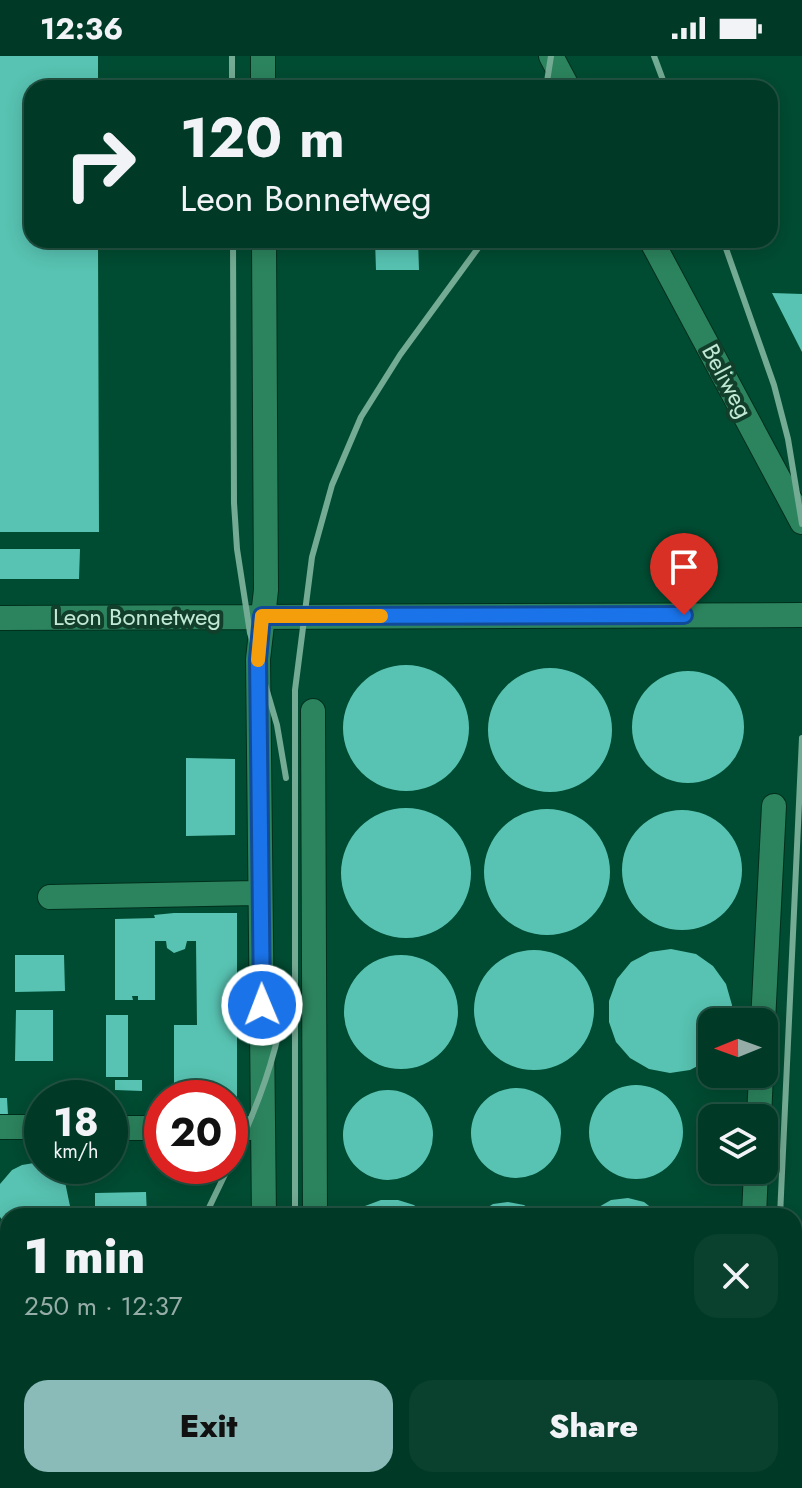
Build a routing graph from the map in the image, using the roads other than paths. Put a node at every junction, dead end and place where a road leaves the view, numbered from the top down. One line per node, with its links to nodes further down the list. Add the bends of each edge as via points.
1 (263, 56): 3 (street)
2 (551, 56): 4 (street)
3 (263, 80)
4 (564, 80)
5 (264, 248): 9 (street)
6 (655, 248): 7 (street, Beliweg)
7 (802, 522)
8 (802, 615): 9 (street, Leon Bonnetweg)
9 (262, 616): 10 (street, Leon Bonnetweg); 13 (street)
10 (0, 618)
11 (313, 711): 22 (street)
12 (774, 806): 15 (street)
13 (260, 893): 14 (street); 19 (street)
14 (50, 897)
15 (764, 1008)
16 (0, 1127): 17 (street)
17 (24, 1127)
18 (248, 1128): 19 (street)
19 (263, 1128): 21 (street)
20 (755, 1184): 23 (street)
21 (264, 1208)
22 (315, 1208)
23 (754, 1208)

